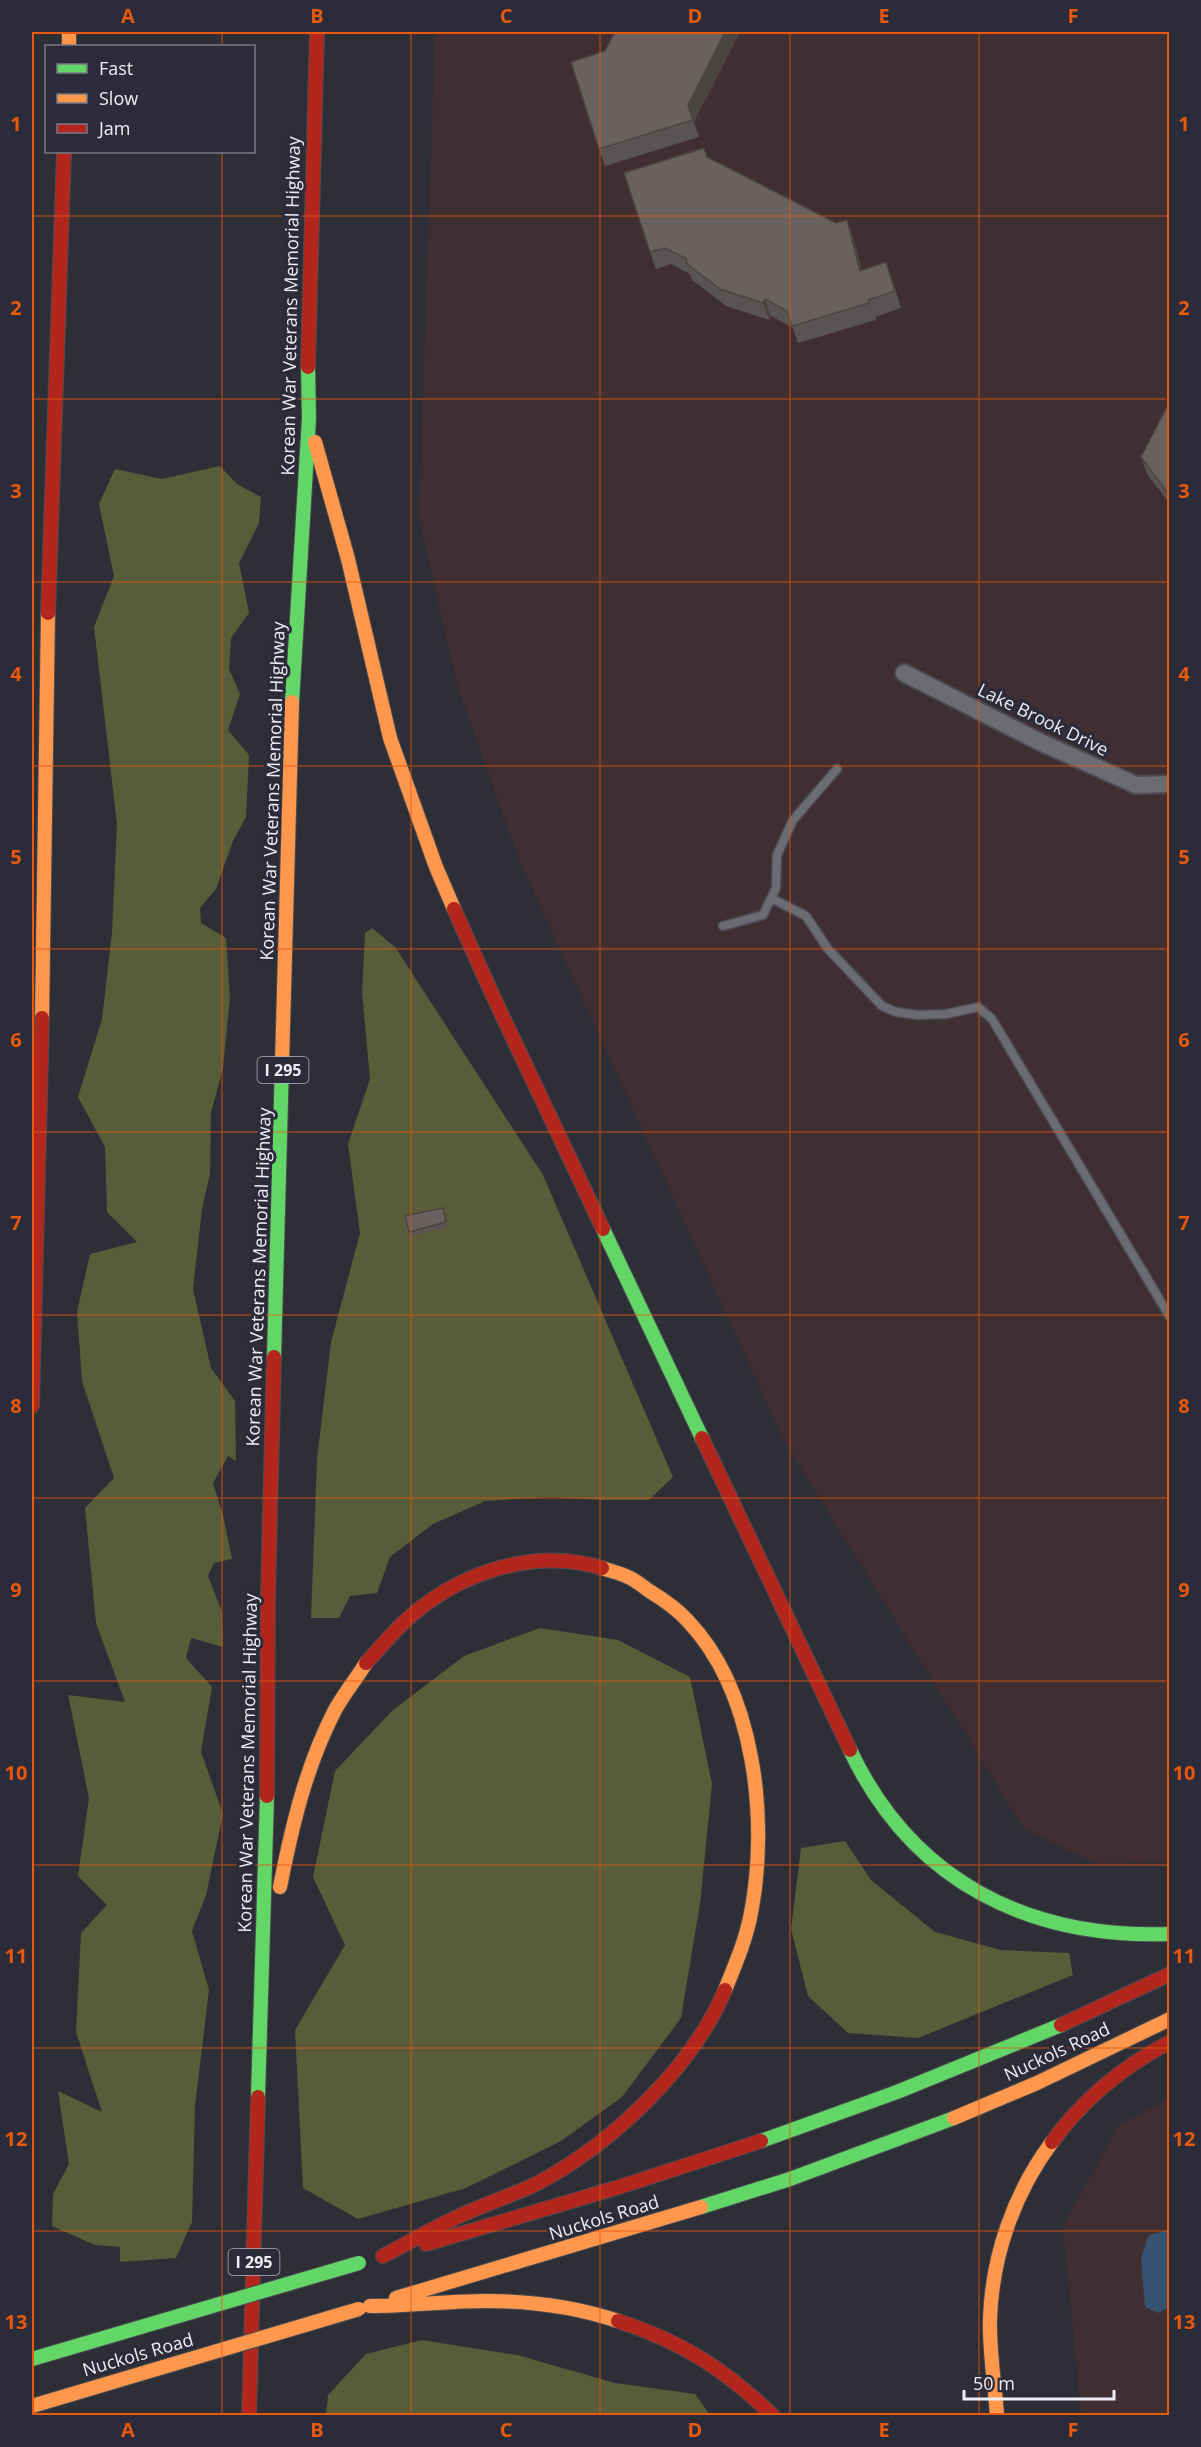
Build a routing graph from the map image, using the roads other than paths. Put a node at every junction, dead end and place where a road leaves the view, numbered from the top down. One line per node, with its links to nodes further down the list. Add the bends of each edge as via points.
1 (317, 32): 3 (main road, Korean War Veterans Memorial Highway / I 295)
2 (64, 153): 4 (main road)
3 (309, 418): 13 (main road, via 348,559 390,738 436,867 493,996 860,1772 891,1817 969,1889 1020,1913 1074,1929 1114,1935); 17 (main road, Korean War Veterans Memorial Highway / I 295, via 291,742 268,1595 269,1735)
4 (48, 591): 5 (main road); 12 (main road, via 45,920)
5 (34, 648)
6 (904, 673): 8 (street, Lake Brook Drive, via 1136,785)
7 (837, 769): 9 (lane, via 793,820 777,855 776,888)
8 (1170, 784)
9 (771, 898): 10 (lane, via 764,915); 11 (lane, via 806,916 828,949 882,1006 918,1015 978,1007 992,1019)
10 (723, 926)
11 (1170, 1317)
12 (32, 1406)
13 (1170, 1934)
14 (1170, 1974): 18 (main road, Nuckols Road, via 982,2059 825,2119 630,2184)
15 (1170, 2019): 19 (main road, Nuckols Road, via 962,2115 790,2179)
16 (1170, 2042): 24 (main road, via 1113,2077 1084,2102 1051,2141 1013,2211 995,2267 990,2320)
17 (259, 2109): 18 (main road, via 278,1905 298,1801 312,1760 339,1704 371,1658 428,1602 460,1581 499,1566 547,1560 620,1573 674,1608 712,1654 728,1684 753,1762 759,1804 757,1888 732,1980 668,2078 584,2153 536,2183 461,2215); 22 (main road, Korean War Veterans Memorial Highway / I 295)
18 (383, 2256): 20 (main road, Nuckols Road, bridge)
19 (365, 2307): 21 (main road, Nuckols Road, bridge); 23 (main road, via 490,2301 611,2318 656,2334 710,2363)
20 (32, 2359)
21 (32, 2406)
22 (249, 2415)
23 (773, 2415)
24 (998, 2415)

